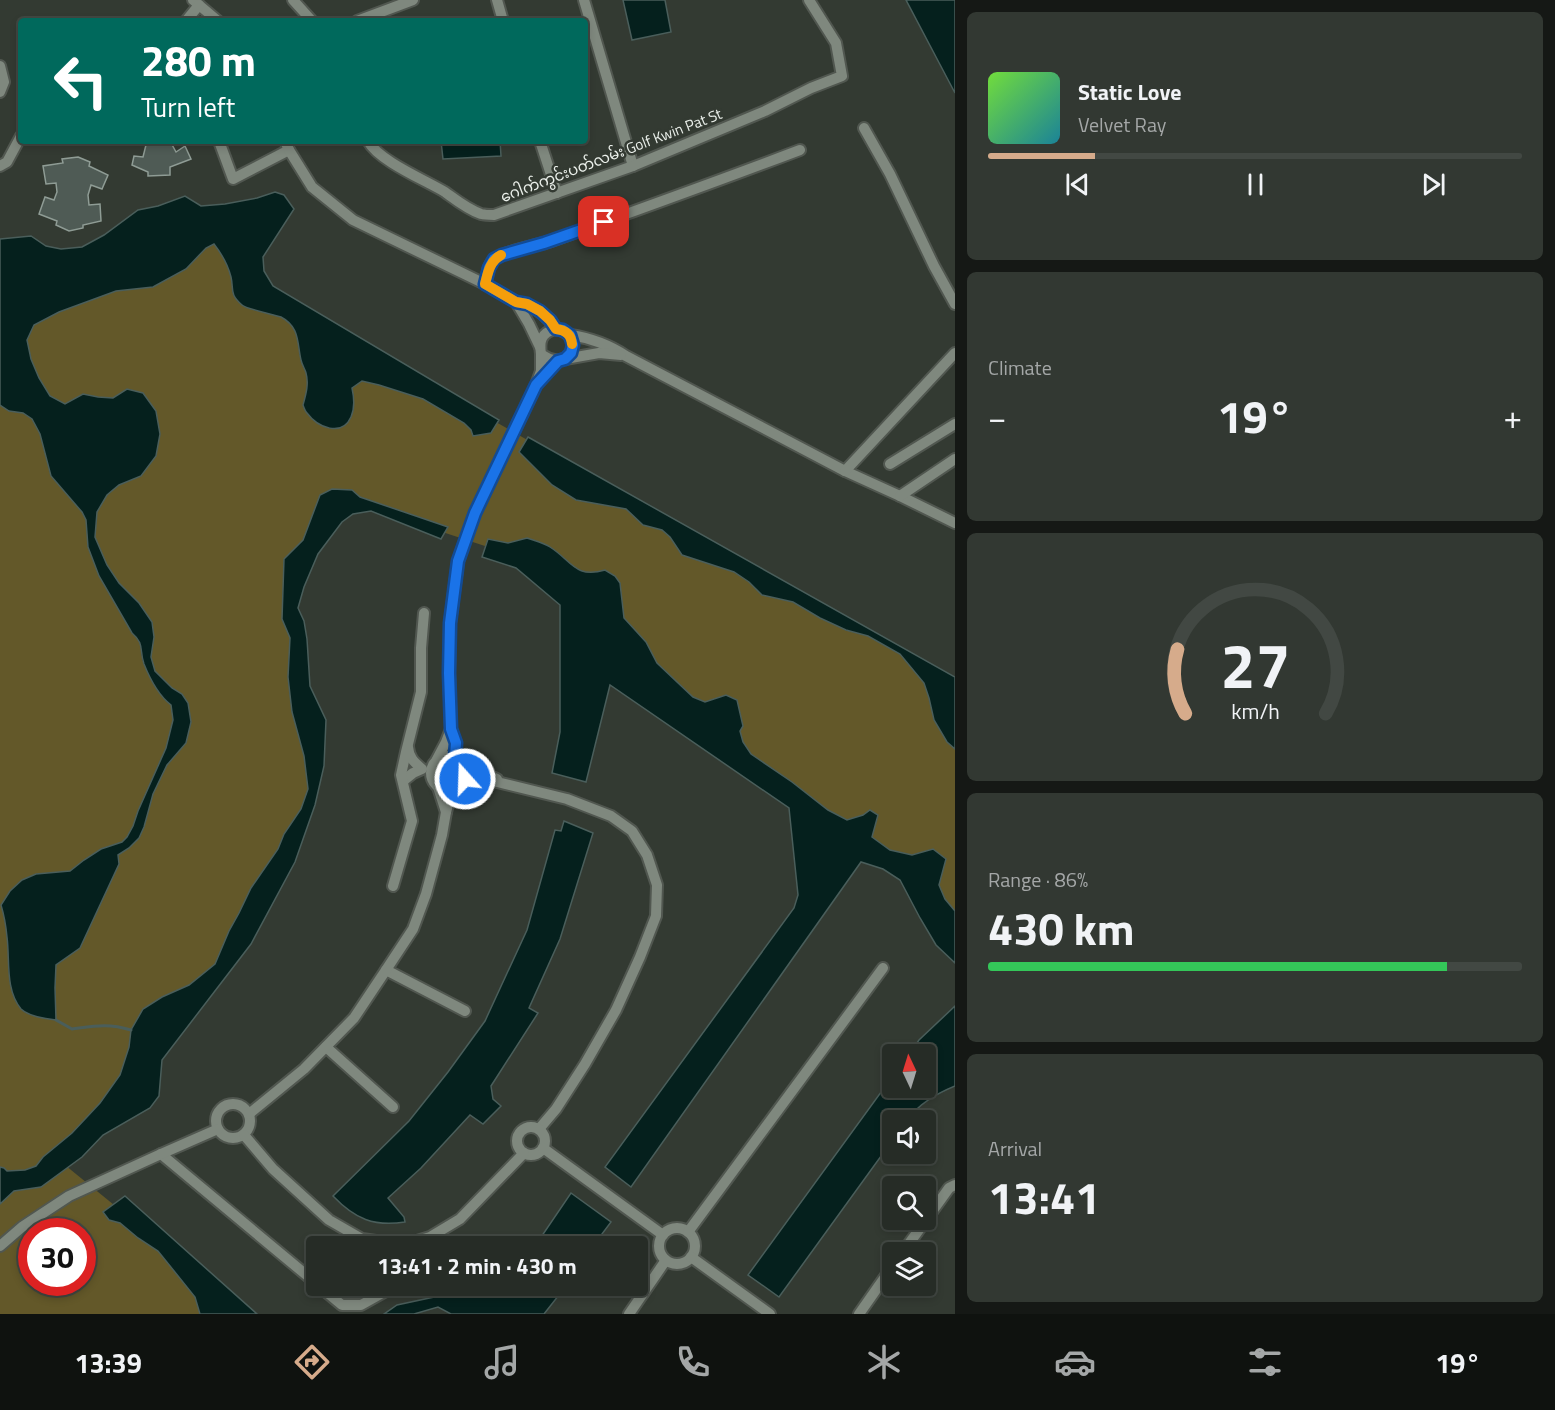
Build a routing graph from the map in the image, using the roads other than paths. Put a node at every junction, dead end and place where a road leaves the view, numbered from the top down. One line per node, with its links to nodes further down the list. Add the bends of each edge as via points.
1 (293, 0): 9 (street)
2 (413, 0): 10 (street)
3 (497, 0): 11 (street)
4 (584, 0): 22 (street)
5 (809, 0): 22 (street, ဂေါက်ကွင်းပတ်လမ်း Golf Kwin Pat St, via 836,43 842,76)
6 (196, 3): 7 (street); 8 (street)
7 (188, 18)
8 (214, 18)
9 (309, 18)
10 (365, 18)
11 (502, 18)
12 (0, 66): 13 (street, via 4,82)
13 (0, 92)
14 (864, 128): 26 (street)
15 (18, 142): 21 (street, via 7,162)
16 (220, 144): 19 (street, via 233,179)
17 (370, 144): 23 (street, ဂေါက်ကွင်းပတ်လမ်း Golf Kwin Pat St, via 388,160 484,215)
18 (541, 144): 23 (street)
19 (287, 146): 24 (street, via 312,187 353,220)
20 (800, 150): 24 (street, via 554,240 502,255 494,259)
21 (0, 166)
22 (633, 166): 23 (street, ဂေါက်ကွင်းပတ်လမ်း Golf Kwin Pat St)
23 (556, 193)
24 (485, 284): 25 (street)
25 (516, 302): 27 (street, via 540,311); 29 (street)
26 (955, 304)
27 (556, 329): 28 (street); 29 (street, via 543,335)
28 (570, 335): 31 (street, via 598,340); 32 (street, via 571,353)
29 (541, 351): 32 (street, via 551,360); 33 (street)
30 (955, 353): 37 (street)
31 (626, 356): 32 (street, via 599,353); 37 (street)
32 (562, 360): 33 (street)
33 (536, 385): 41 (street, via 475,513 458,561 450,623)
34 (955, 424): 36 (street)
35 (955, 459): 38 (street)
36 (890, 464)
37 (844, 471): 38 (street)
38 (900, 496): 39 (street)
39 (955, 523)
40 (424, 614): 42 (street, via 421,692)
41 (451, 729): 43 (street); 44 (street)
42 (408, 745): 45 (street, via 413,761); 46 (street)
43 (437, 759): 44 (street, via 447,756); 45 (street)
44 (459, 760): 47 (street); 48 (street, via 466,771)
45 (426, 771): 46 (street, via 413,773); 49 (street)
46 (402, 781): 51 (street, via 412,821)
47 (508, 784): 48 (street, via 479,781); 59 (street, via 567,799 611,816 632,831 647,855 657,885 656,916 616,1010 556,1109)
48 (459, 786): 49 (street, via 448,790); 50 (street)
49 (438, 787): 50 (street)
50 (446, 812): 53 (street, via 440,845 413,929)
51 (393, 885)
52 (883, 968): 65 (street)
53 (386, 970): 54 (street); 55 (street, via 354,1018)
54 (465, 1011)
55 (326, 1047): 56 (street); 57 (street)
56 (393, 1107)
57 (249, 1114): 58 (street, via 240,1105 225,1106 216,1119); 60 (street, via 251,1121)
58 (218, 1129): 60 (street, via 227,1137); 63 (street)
59 (539, 1129): 61 (street, via 545,1138); 62 (street, via 531,1126 519,1133 517,1142)
60 (244, 1135): 67 (street, via 273,1169 328,1220)
61 (543, 1148): 62 (street, via 535,1154); 66 (street)
62 (524, 1153): 68 (street, via 460,1219)
63 (161, 1154): 70 (street, via 69,1196); 73 (street)
64 (955, 1185): 69 (street)
65 (688, 1232): 66 (street, via 675,1228); 71 (street, via 695,1244)
66 (663, 1235): 72 (street, via 659,1249)
67 (357, 1236)
68 (432, 1236)
69 (910, 1242)
70 (0, 1246)
71 (692, 1257): 72 (street, via 680,1264); 78 (street)
72 (666, 1260): 77 (street)
73 (306, 1274)
74 (882, 1281): 79 (street)
75 (332, 1296): 76 (street, via 342,1305 362,1305)
76 (378, 1296)
77 (629, 1314)
78 (770, 1314)
79 (859, 1314)

